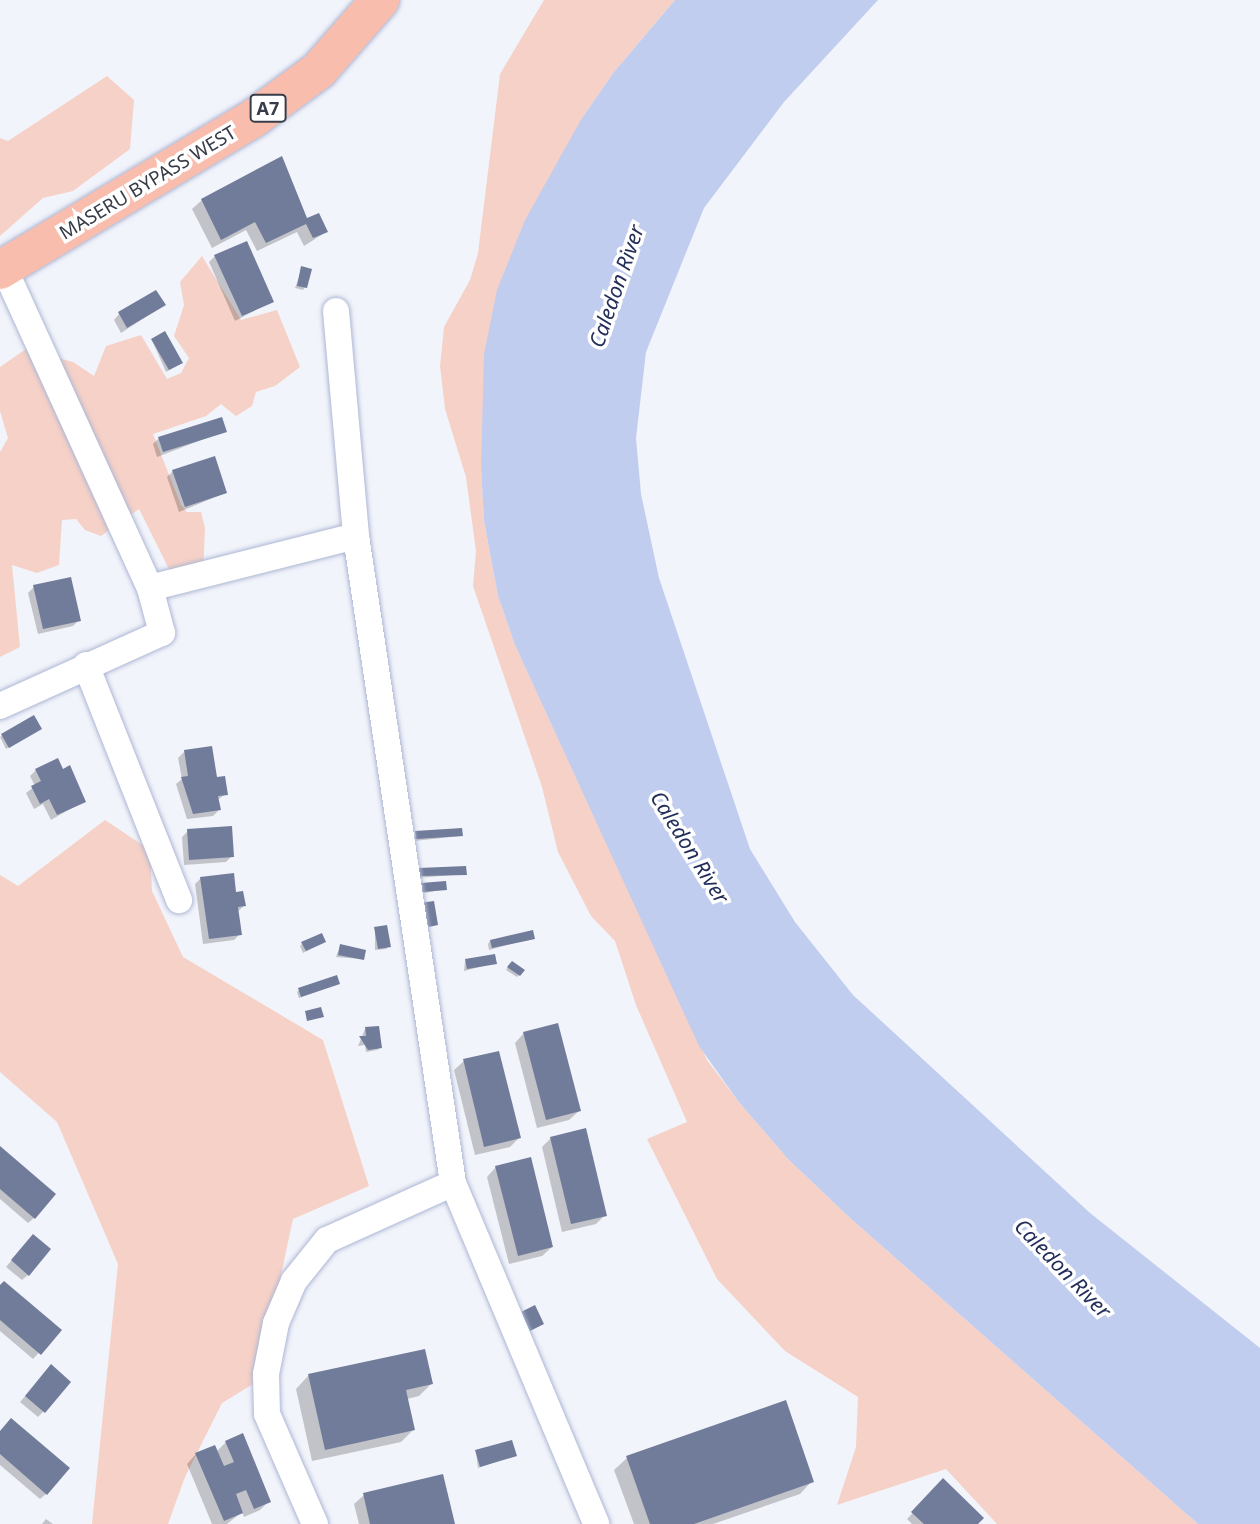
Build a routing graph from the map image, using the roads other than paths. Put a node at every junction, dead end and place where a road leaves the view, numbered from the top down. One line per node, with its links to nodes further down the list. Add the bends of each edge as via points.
1 (380, 0): 2 (main road, MASERU BYPASS WEST / A7, via 319,70 254,118)
2 (2, 269): 5 (street)
3 (336, 311): 4 (street)
4 (356, 537): 5 (street); 9 (street)
5 (150, 588): 6 (street, via 162,633)
6 (86, 665): 7 (street); 8 (street)
7 (0, 706)
8 (179, 900)
9 (453, 1183): 10 (street, via 327,1240 294,1281 276,1323 266,1374 267,1414); 11 (street)
10 (316, 1524)
11 (596, 1524)

